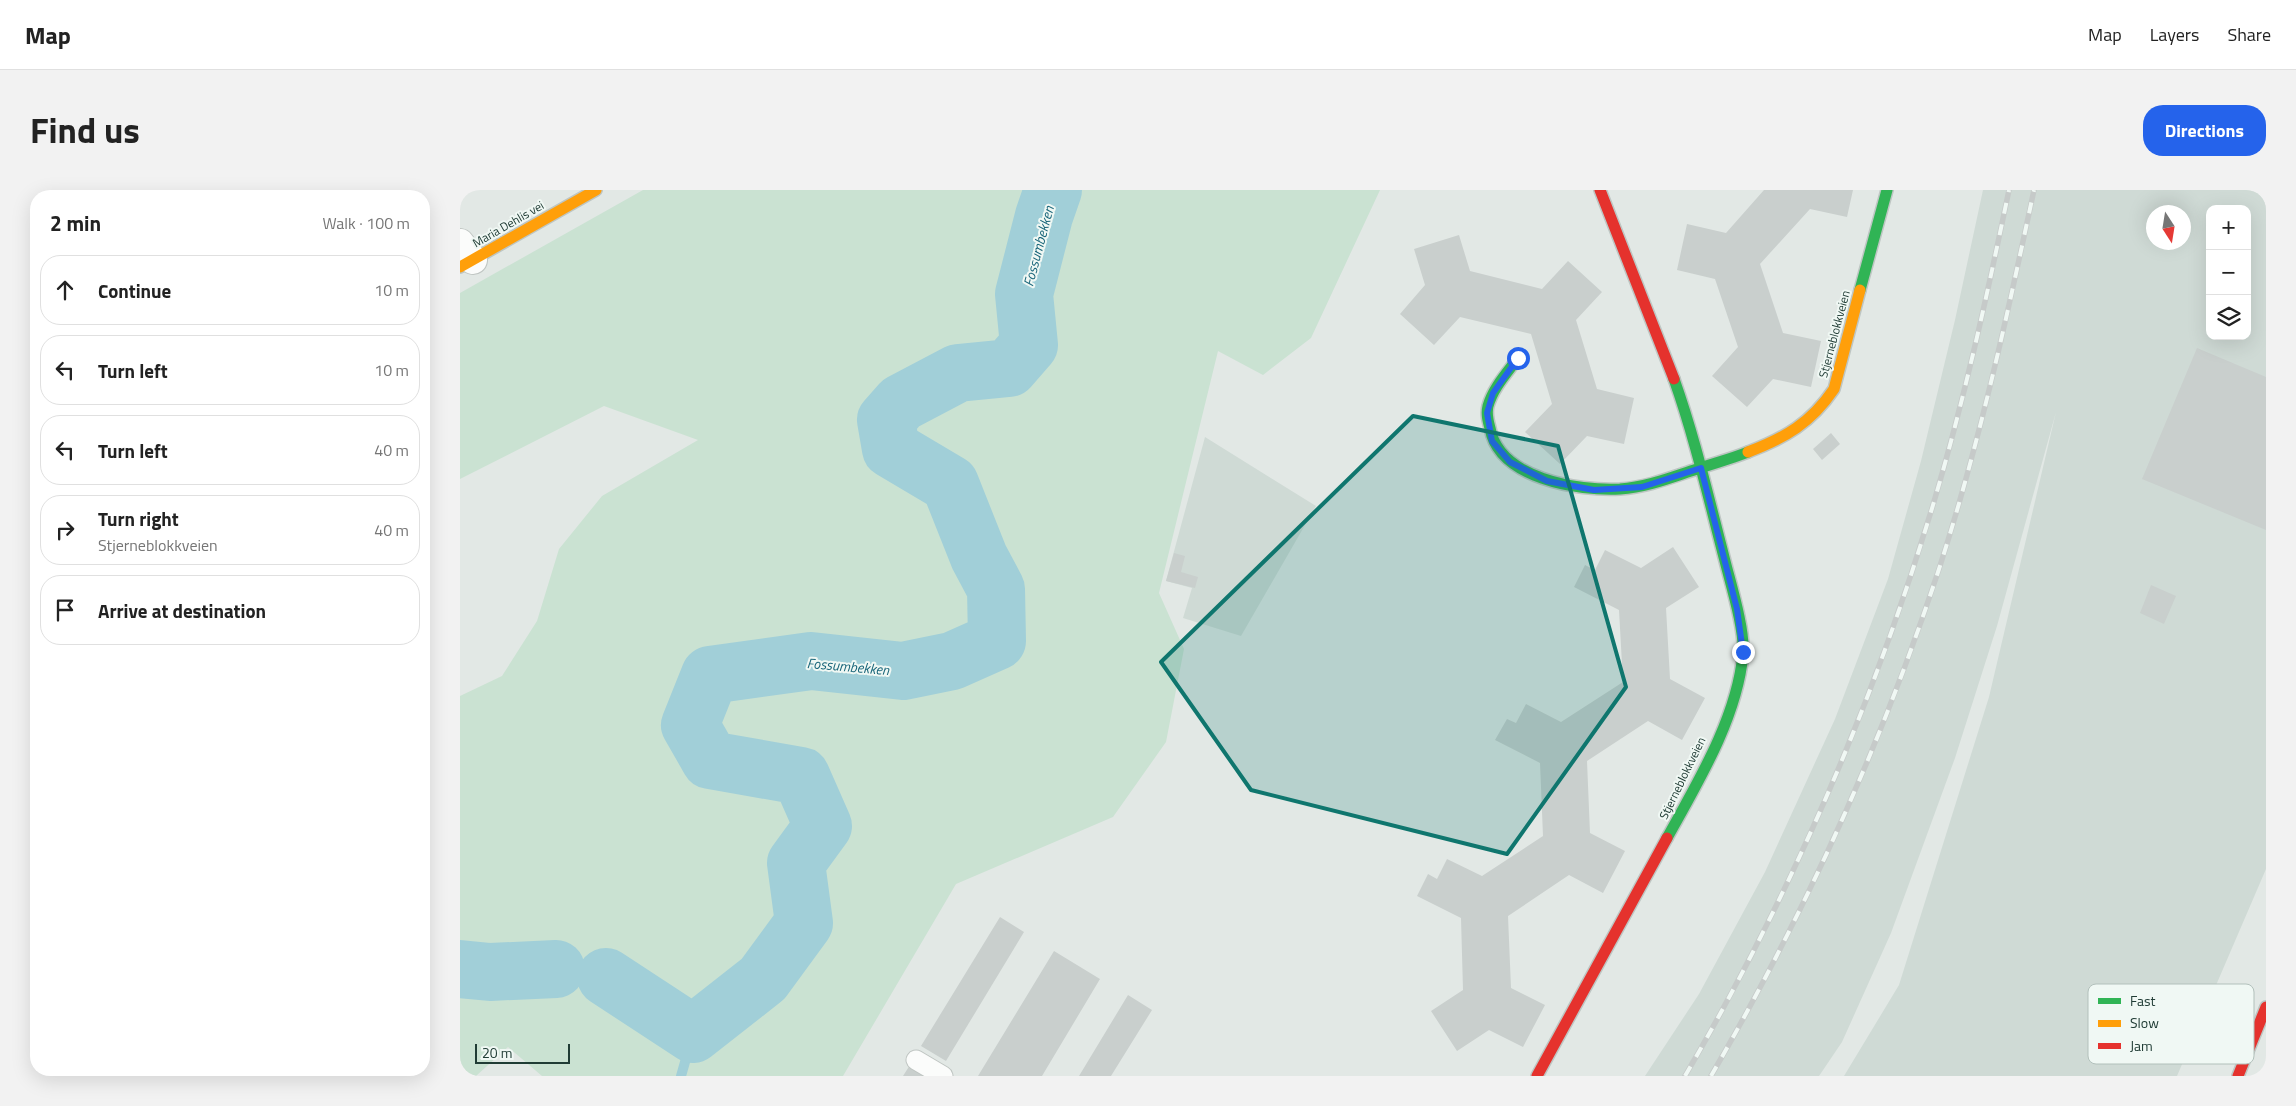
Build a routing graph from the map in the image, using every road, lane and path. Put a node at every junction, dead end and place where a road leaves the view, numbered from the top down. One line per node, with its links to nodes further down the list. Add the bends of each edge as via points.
1 (596, 190): 4 (main road, Maria Dehlis vei)
2 (1600, 190): 6 (main road, Stjerneblokkveien, via 1676,381)
3 (1887, 190): 6 (main road, Stjerneblokkveien, via 1834,389 1819,410 1799,427 1765,446)
4 (464, 257)
5 (1518, 358): 6 (main road, via 1493,393 1487,413 1492,441 1510,462 1547,481 1594,490 1642,487)
6 (1701, 468): 12 (main road, Stjerneblokkveien, via 1737,609 1743,652 1735,696 1704,771)
7 (2266, 1007): 8 (main road)
8 (2254, 1037)
9 (916, 1060): 11 (lane)
10 (2243, 1064): 13 (main road)
11 (943, 1076)
12 (1537, 1076)
13 (2238, 1076)

